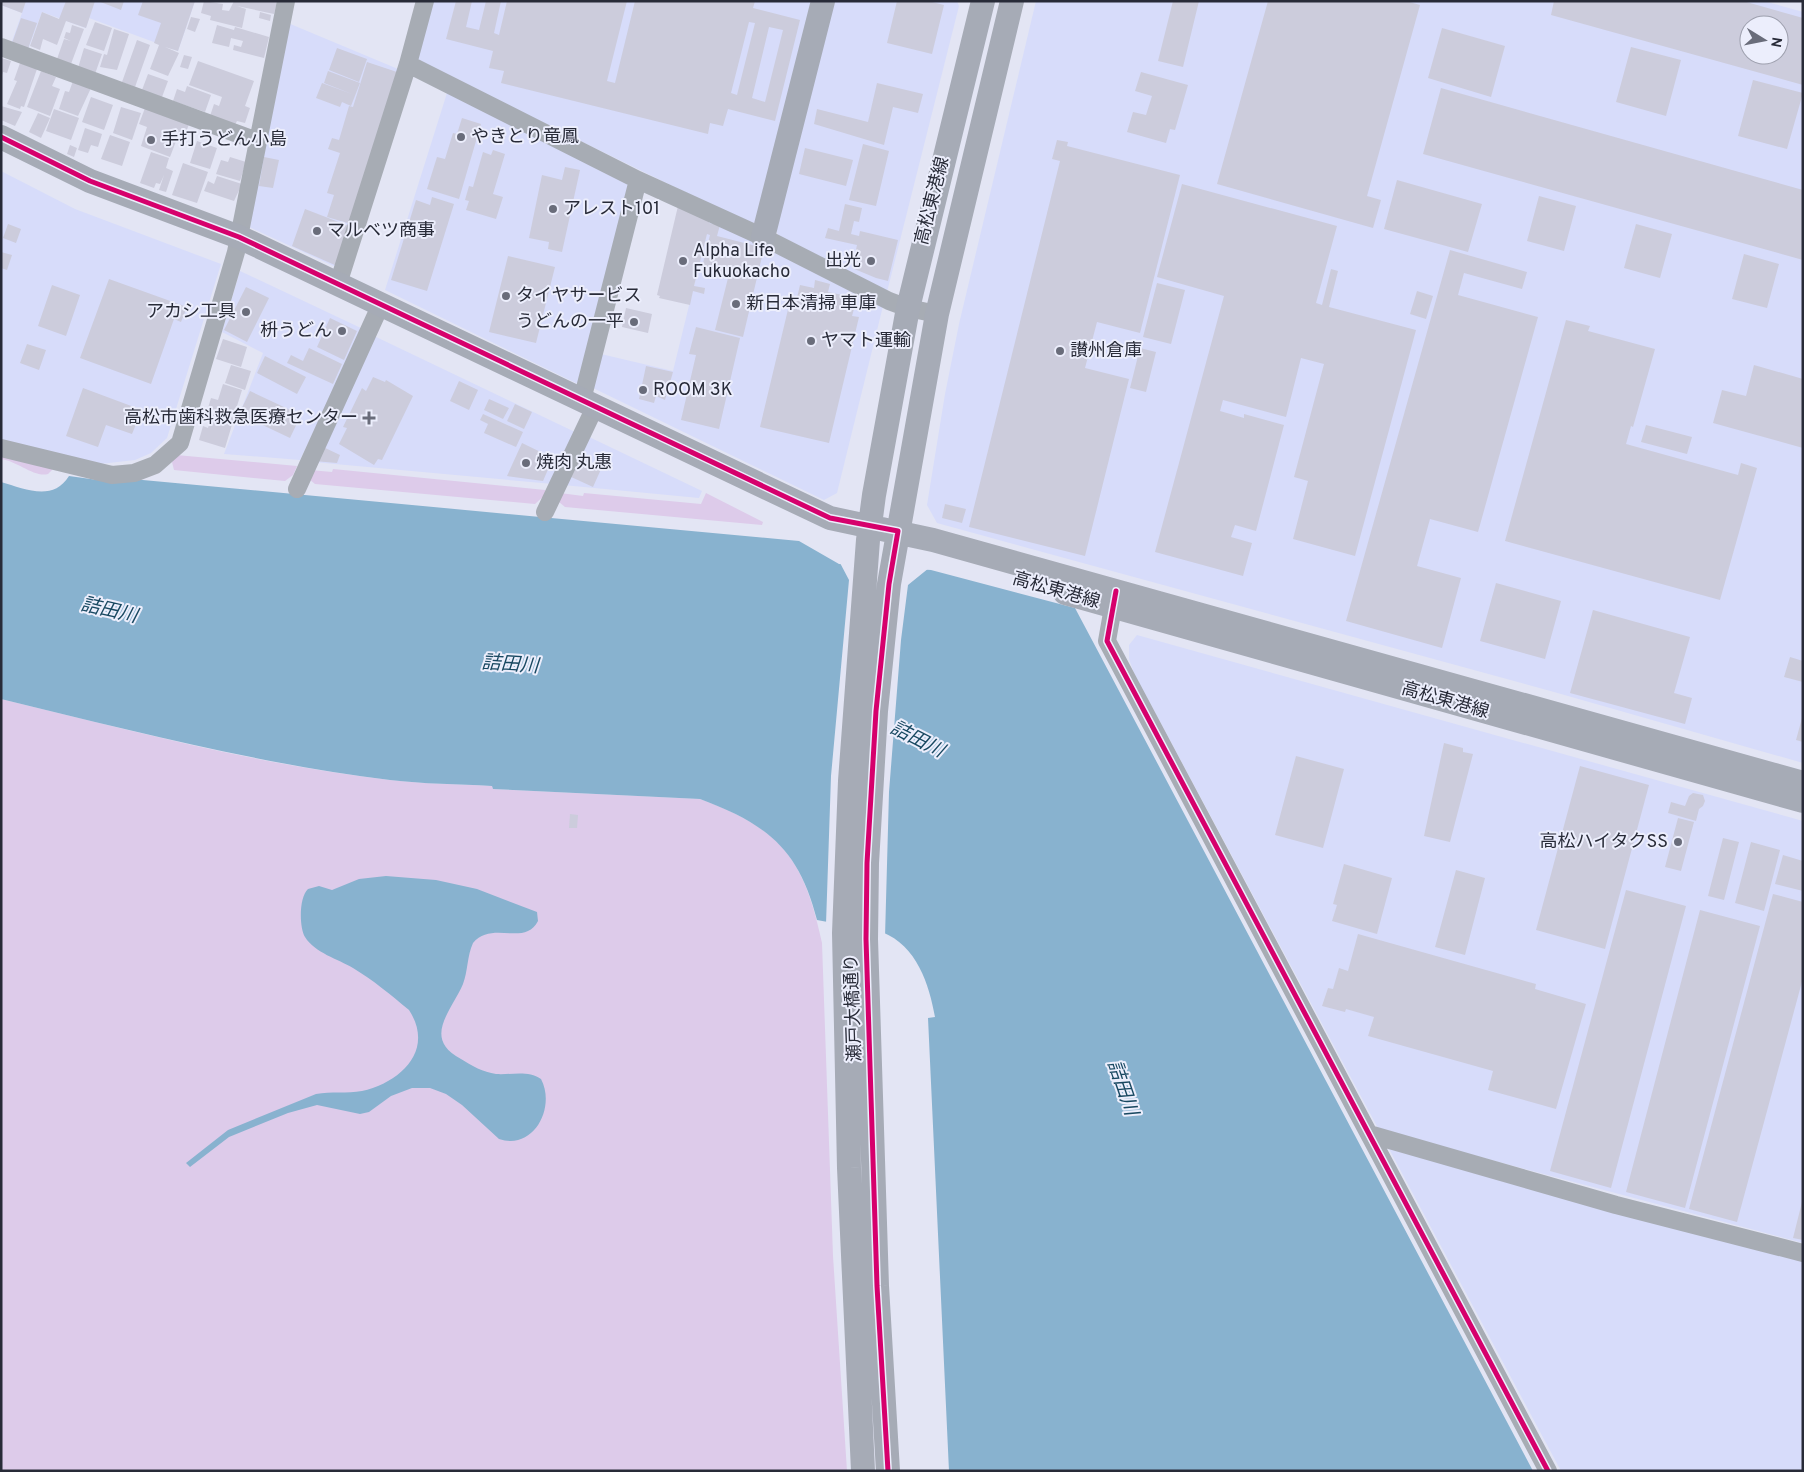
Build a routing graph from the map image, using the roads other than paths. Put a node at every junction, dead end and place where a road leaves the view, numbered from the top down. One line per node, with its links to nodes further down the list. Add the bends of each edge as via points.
1 (286, 1): 9 (street)
2 (424, 1): 7 (street)
3 (823, 1): 12 (street)
4 (983, 1): 15 (street, 高松東港線)
5 (1012, 1): 17 (street, 高松東港線)
6 (1, 48): 9 (street)
7 (408, 64): 11 (street); 14 (street)
8 (1, 137): 13 (street, via 90,182)
9 (257, 141): 13 (street)
10 (1, 155): 13 (street, via 84,196)
11 (638, 180): 12 (street); 18 (street)
12 (763, 237): 15 (street)
13 (237, 245): 14 (street); 16 (street); 19 (street, via 180,443 155,466 134,473 112,475)
14 (338, 284): 16 (street)
15 (908, 308): 17 (street); 22 (street, 高松東港線)
16 (378, 311): 18 (street); 20 (street)
17 (937, 314): 23 (street, 高松東港線)
18 (588, 409): 21 (street); 22 (street, via 828,534)
19 (1, 448)
20 (296, 489)
21 (545, 512)
22 (868, 540): 23 (street, 高松東港線); 27 (street, 瀬戸大橋通り, via 850,781)
23 (895, 545): 24 (street, 高松東港線); 27 (street, 瀬戸大橋通り, via 874,730 867,863)
24 (1115, 599): 25 (street, 高松東港線); 26 (street, 高松東港線); 28 (street, via 1107,641)
25 (1803, 783)
26 (1803, 802)
27 (855, 936): 30 (street, 瀬戸大橋通り, via 849,1168); 31 (street, 瀬戸大橋通り)
28 (1369, 1134): 29 (street, via 1616,1205); 32 (street)
29 (1803, 1252)
30 (864, 1471)
31 (888, 1471)
32 (1548, 1471)

